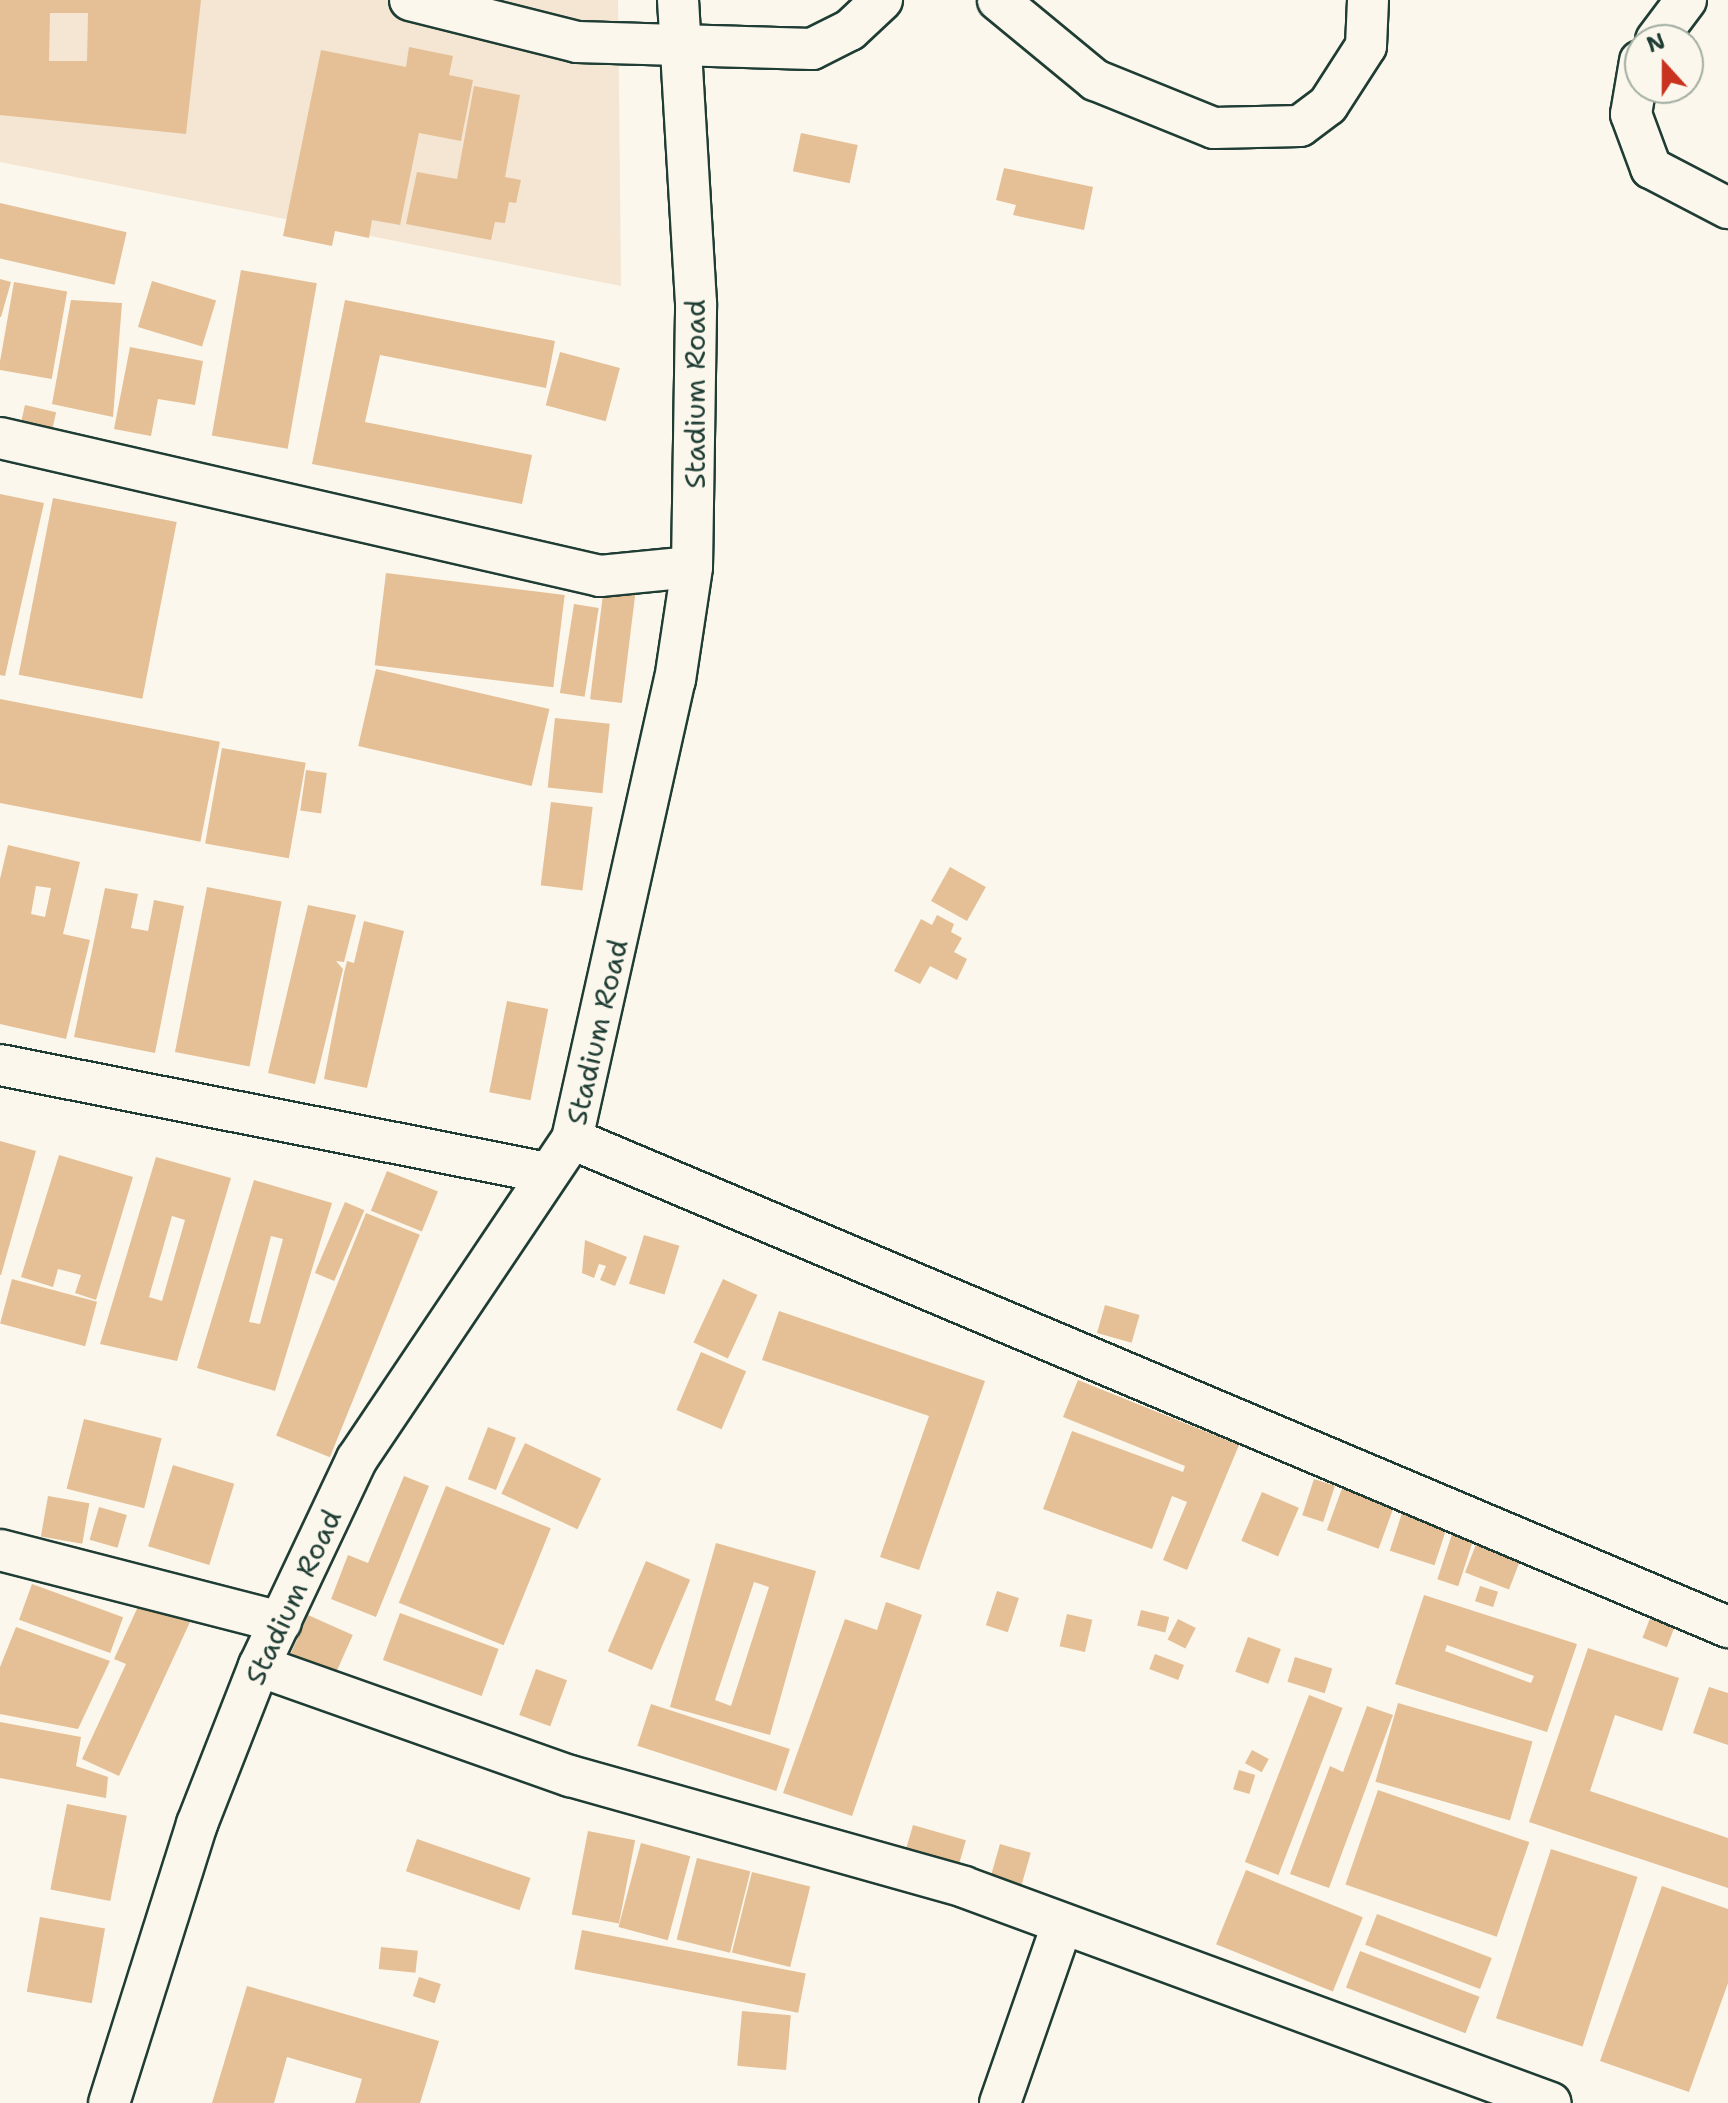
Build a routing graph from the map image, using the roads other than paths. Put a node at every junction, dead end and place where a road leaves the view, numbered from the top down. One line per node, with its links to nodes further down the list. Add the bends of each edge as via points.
1 (410, 0): 8 (street, via 577,42)
2 (678, 0): 8 (street, Stadium Road)
3 (882, 0): 8 (street, via 850,30 812,49)
4 (998, 0): 5 (street, via 1095,80 1214,128 1300,126 1328,105 1366,46)
5 (1368, 0)
6 (1686, 0): 7 (street)
7 (1668, 24)
8 (680, 45): 12 (street, Stadium Road, via 696,303)
9 (1633, 104): 10 (street, via 1631,114 1651,168)
10 (1728, 208)
11 (0, 438): 12 (street, via 600,576)
12 (692, 567): 14 (street, Stadium Road, via 675,680)
13 (0, 1065): 15 (street)
14 (572, 1139): 15 (street, Stadium Road); 18 (street)
15 (547, 1173): 17 (street, Stadium Road, via 357,1459)
16 (0, 1550): 17 (street)
17 (281, 1622): 19 (street, Stadium Road)
18 (1728, 1627)
19 (259, 1666): 20 (street, via 570,1776 964,1887); 22 (street, Stadium Road, via 197,1824)
20 (1062, 1925): 21 (street); 23 (street)
21 (1490, 2093): 24 (street)
22 (109, 2103)
23 (1000, 2103)
24 (1551, 2103)

